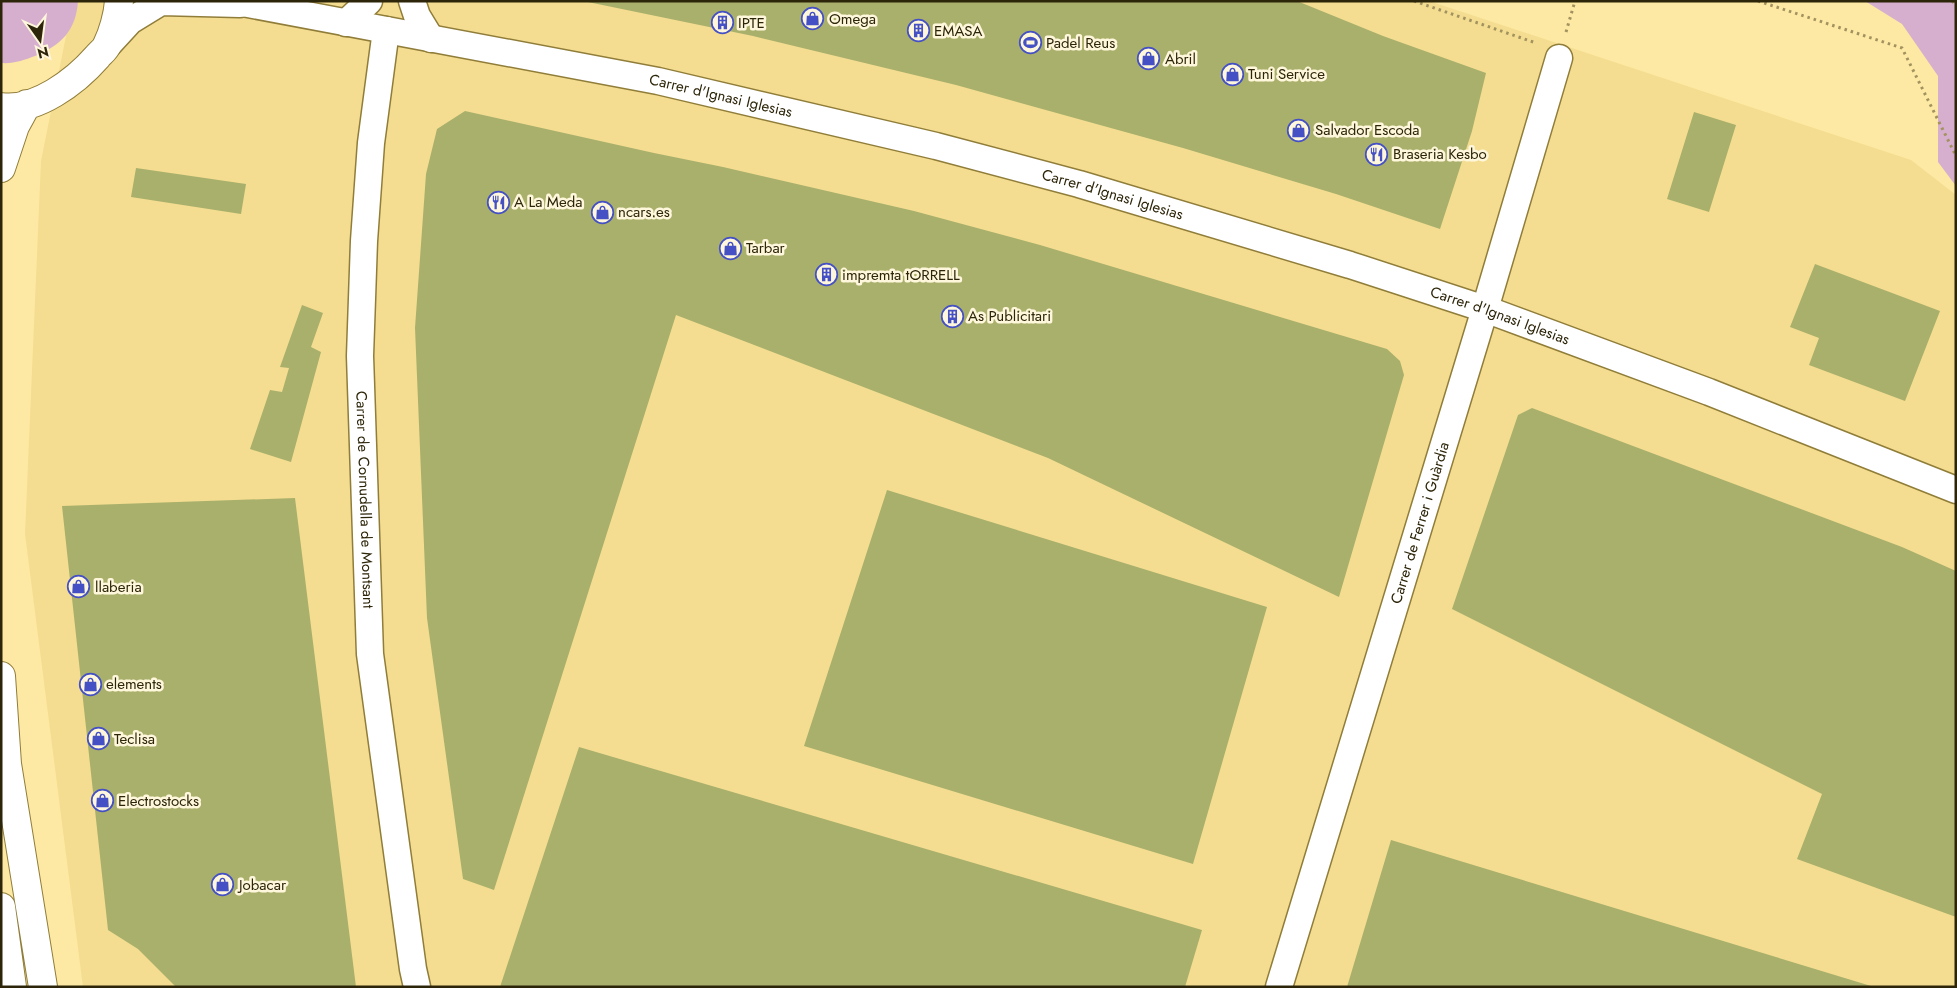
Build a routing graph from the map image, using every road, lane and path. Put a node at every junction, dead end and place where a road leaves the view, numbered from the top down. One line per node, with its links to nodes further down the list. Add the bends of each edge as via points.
1 (119, 1): 13 (street)
2 (369, 1): 10 (street)
3 (412, 1): 12 (street)
4 (1414, 1): 14 (path, via 1534,41)
5 (1575, 1): 14 (path)
6 (1758, 1): 16 (path, via 1902,48)
7 (1952, 1): 9 (path)
8 (236, 3): 10 (street, Carrer d'Ignasi Iglesias); 13 (street, Carrer d'Ignasi Iglesias, via 161,2 130,21)
9 (1956, 5)
10 (346, 23): 11 (street, Carrer d'Ignasi Iglesias)
11 (386, 30): 12 (street, Carrer d'Ignasi Iglesias); 22 (street, Carrer de Cornudella de Montsant, via 371,143 360,356 370,654)
12 (431, 39): 18 (street, Carrer d'Ignasi Iglesias, via 658,81 936,146 1217,224)
13 (106, 46): 15 (street, via 85,70 55,93)
14 (1559, 58): 18 (street, Carrer de Ferrer i Guàrdia)
15 (14, 105): 17 (street, via 15,126)
16 (1956, 156)
17 (1, 168)
18 (1485, 309): 19 (street, Carrer d'Ignasi Iglesias, via 1708,392); 25 (street, Carrer de Ferrer i Guàrdia)
19 (1956, 490)
20 (1, 676): 24 (street, via 7,764)
21 (1, 907): 23 (street)
22 (414, 981)
23 (12, 987)
24 (43, 987)
25 (1279, 987)

